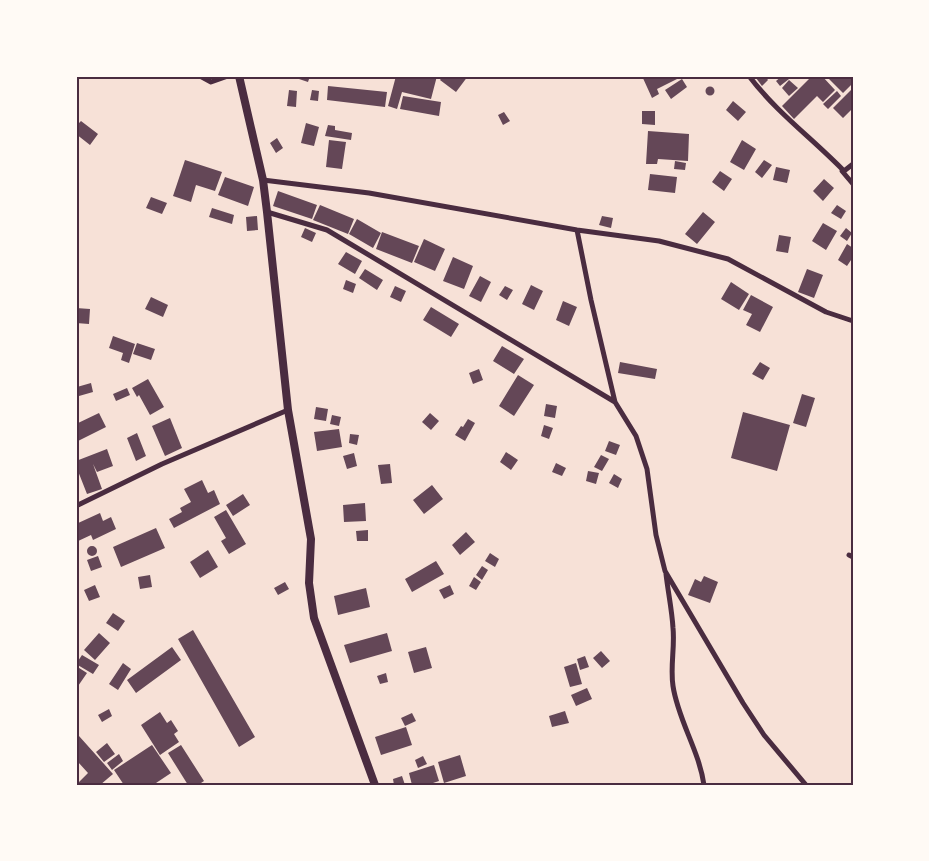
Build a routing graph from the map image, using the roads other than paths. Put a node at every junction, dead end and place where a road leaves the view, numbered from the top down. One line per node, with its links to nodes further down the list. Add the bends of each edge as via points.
1 (200, 76): 2 (street, via 211,82)
2 (228, 76)
3 (239, 76): 7 (main road)
4 (749, 76): 6 (street, via 790,121)
5 (853, 164): 6 (street)
6 (844, 171): 8 (street)
7 (263, 180): 9 (main road); 10 (street, via 369,193)
8 (853, 184)
9 (267, 212): 12 (street, via 327,230); 13 (main road)
10 (577, 230): 11 (street, via 659,241 728,260 826,312); 12 (street)
11 (853, 321)
12 (615, 402): 15 (street, via 636,436 643,455)
13 (288, 410): 14 (street, via 162,464); 16 (main road, via 311,538 310,583 314,618)
14 (76, 506)
15 (665, 571): 17 (street, via 674,628 672,684); 18 (street, via 753,719)
16 (375, 785)
17 (704, 785)
18 (806, 785)

